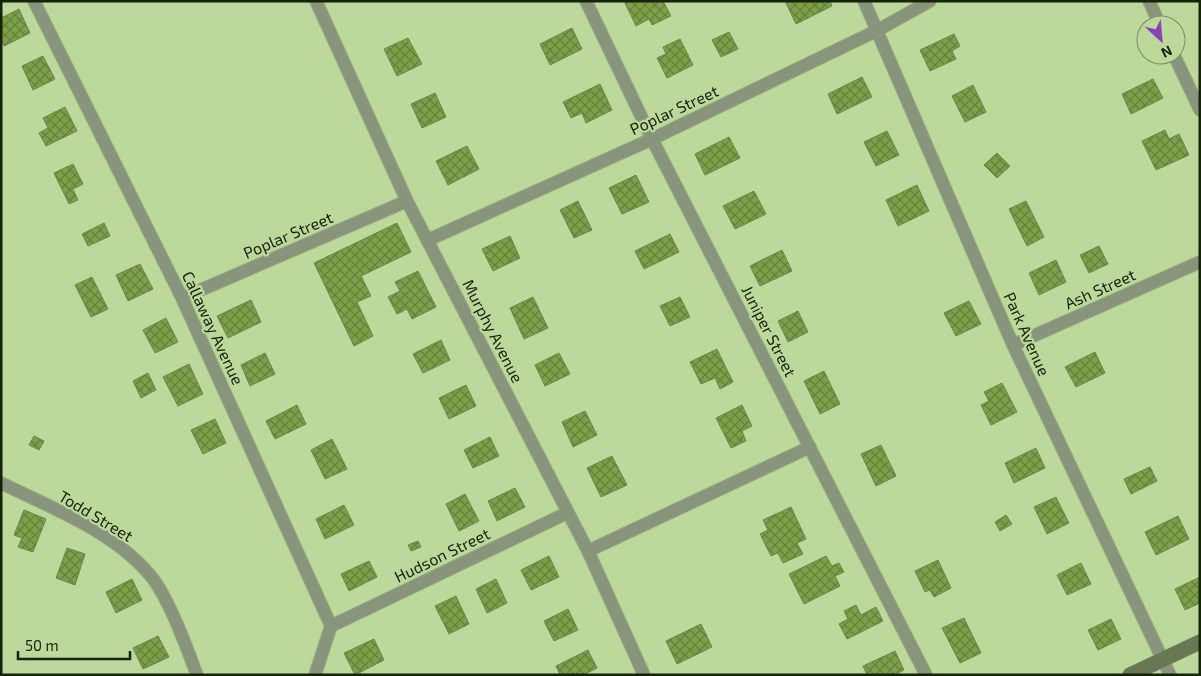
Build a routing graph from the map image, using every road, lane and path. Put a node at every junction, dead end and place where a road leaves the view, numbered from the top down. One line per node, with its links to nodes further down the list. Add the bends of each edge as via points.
1 (34, 1): 15 (street, Callaway Avenue)
2 (316, 1): 12 (street, Murphy Avenue)
3 (586, 1): 11 (street, Juniper Street)
4 (864, 1): 8 (street, Park Avenue)
5 (930, 1): 8 (street, Poplar Street)
6 (1149, 1): 7 (street)
7 (1155, 15)
8 (878, 30): 11 (street, Poplar Street); 16 (street, Park Avenue)
9 (1179, 65): 10 (street)
10 (1200, 110)
11 (652, 139): 13 (street, Poplar Street); 17 (street, Juniper Street)
12 (407, 201): 13 (street, Murphy Avenue); 15 (street, Poplar Street)
13 (428, 240): 19 (street, Murphy Avenue)
14 (1200, 262): 16 (street, Ash Street)
15 (182, 298): 21 (street, Callaway Avenue)
16 (1013, 346): 23 (street, Park Avenue)
17 (810, 447): 20 (street); 27 (street, Juniper Street)
18 (1, 483): 24 (street, Todd Street, via 60,512 126,551 151,576 174,618)
19 (567, 513): 20 (street, Murphy Avenue); 21 (street, Hudson Street)
20 (588, 552): 26 (street, Murphy Avenue)
21 (331, 626): 25 (street)
22 (1200, 642): 23 (street)
23 (1163, 660): 28 (street); 29 (street, Park Avenue)
24 (197, 675)
25 (316, 675)
26 (644, 675)
27 (926, 675)
28 (1130, 675)
29 (1170, 675)

